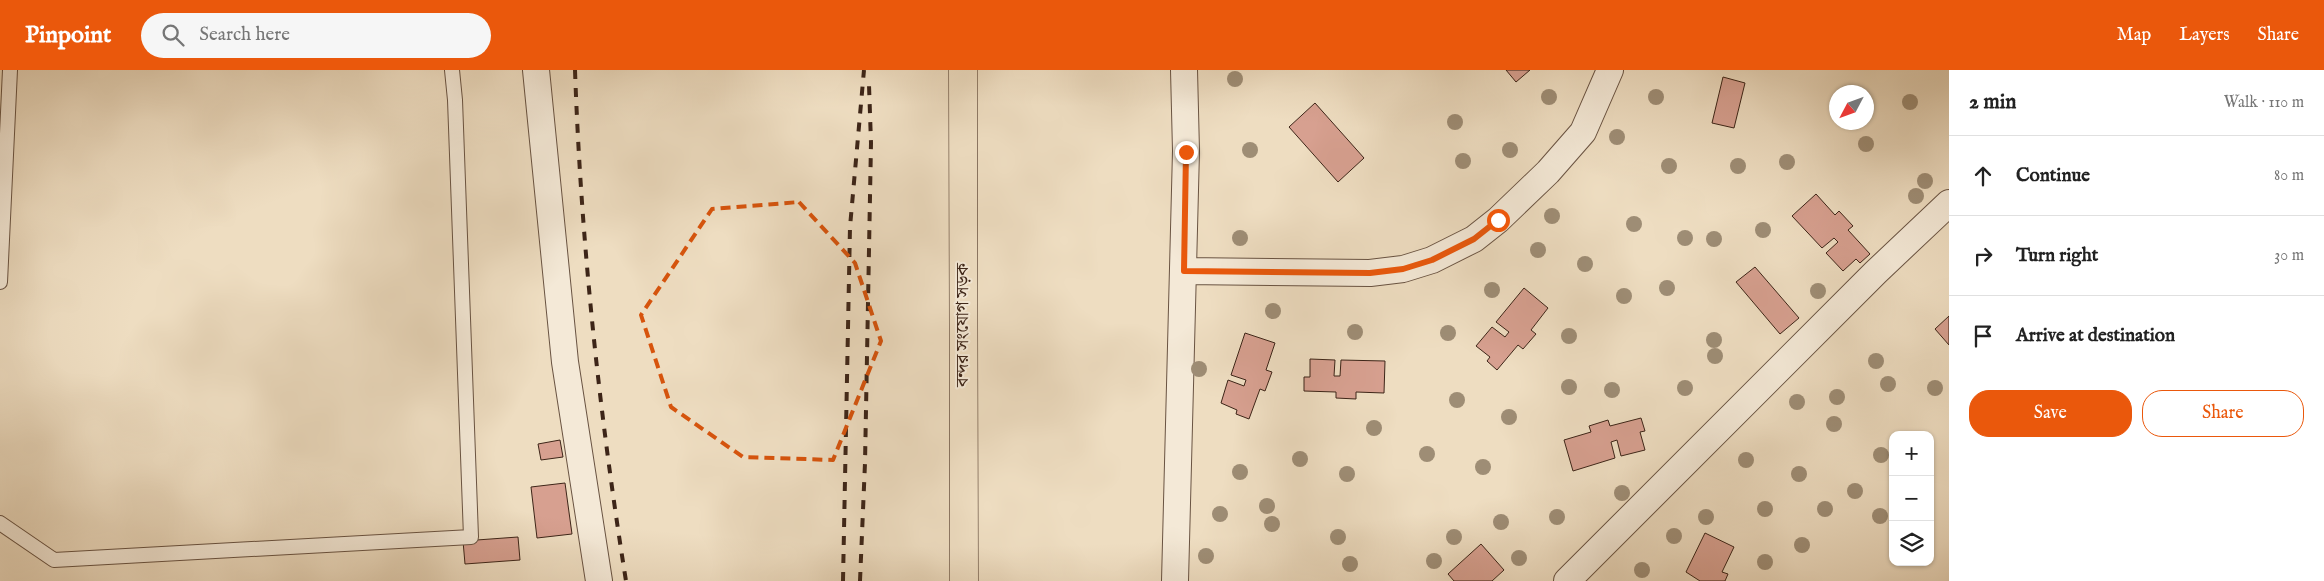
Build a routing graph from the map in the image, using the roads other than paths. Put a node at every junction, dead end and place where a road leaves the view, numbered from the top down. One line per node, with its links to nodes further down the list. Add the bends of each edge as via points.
1 (10, 70): 9 (lane)
2 (452, 70): 10 (lane, via 471,537 54,560)
3 (536, 70): 11 (street, via 565,362)
4 (963, 70): 12 (highway, বন্দর সংযোগ সড়ক)
5 (1184, 70): 8 (street)
6 (1610, 70): 8 (street, via 1583,132 1548,172 1474,239 1432,260 1403,269 1370,273)
7 (1949, 203): 14 (street)
8 (1184, 271): 13 (street)
9 (0, 282)
10 (0, 523)
11 (599, 581)
12 (964, 581)
13 (1175, 581)
14 (1567, 581)

